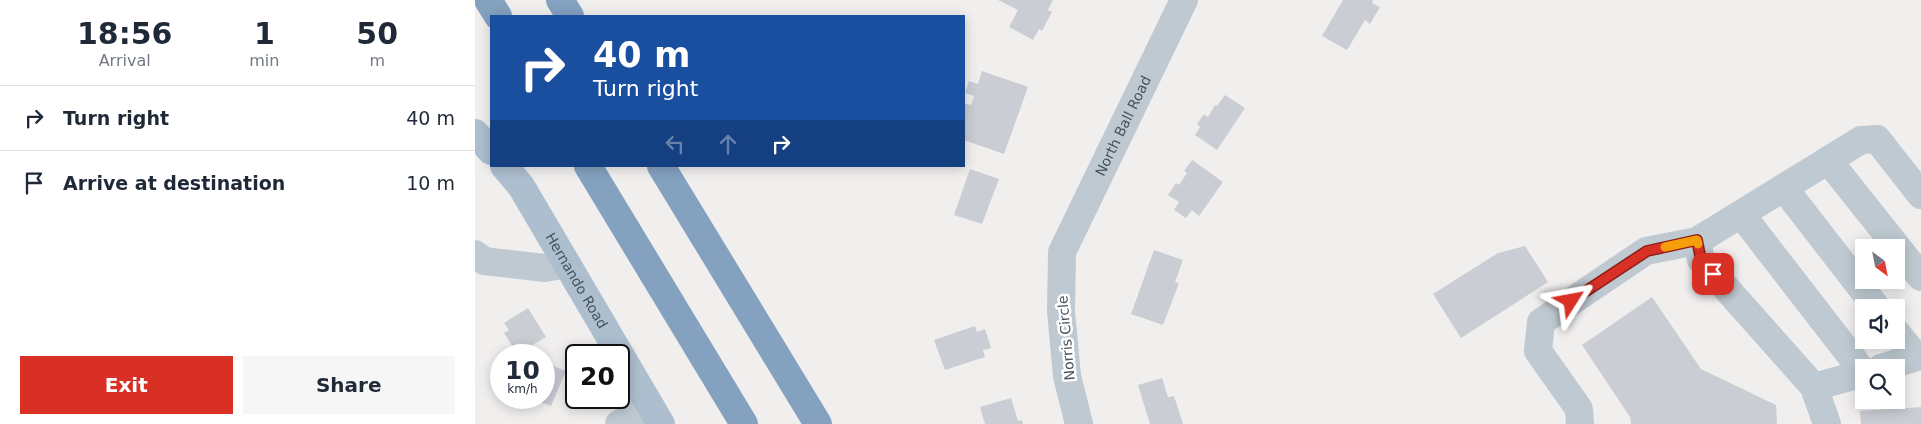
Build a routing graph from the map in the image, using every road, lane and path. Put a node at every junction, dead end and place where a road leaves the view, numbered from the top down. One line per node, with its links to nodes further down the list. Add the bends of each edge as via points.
1 (488, 0): 4 (highway)
2 (560, 0): 5 (highway)
3 (1185, 0): 16 (street, North Ball Road)
4 (496, 15)
5 (569, 15)
6 (475, 133): 7 (main road)
7 (490, 151)
8 (1828, 160): 12 (street); 13 (street, via 1861,140 1877,139); 19 (street)
9 (505, 167): 18 (main road, Hernando Road, via 521,186)
10 (589, 167): 29 (highway)
11 (662, 167): 30 (highway)
12 (1784, 188): 14 (street); 20 (street)
13 (1921, 195)
14 (1741, 214): 15 (street); 23 (street)
15 (1697, 240): 26 (street, via 1701,260); 32 (street, via 1647,251 1541,322 1538,352 1579,410)
16 (1062, 252): 31 (street, Norris Circle, via 1061,311 1067,376)
17 (475, 254): 18 (street, via 483,261 545,268)
18 (567, 264): 27 (main road, Hernando Road)
19 (1921, 277)
20 (1870, 299)
21 (1905, 342): 22 (street)
22 (1919, 357): 24 (street)
23 (1855, 361)
24 (1905, 361)
25 (1855, 376): 26 (street)
26 (1814, 387): 33 (street)
27 (656, 415): 28 (street)
28 (619, 424)
29 (744, 424)
30 (818, 424)
31 (1079, 424)
32 (1580, 424)
33 (1827, 424)

